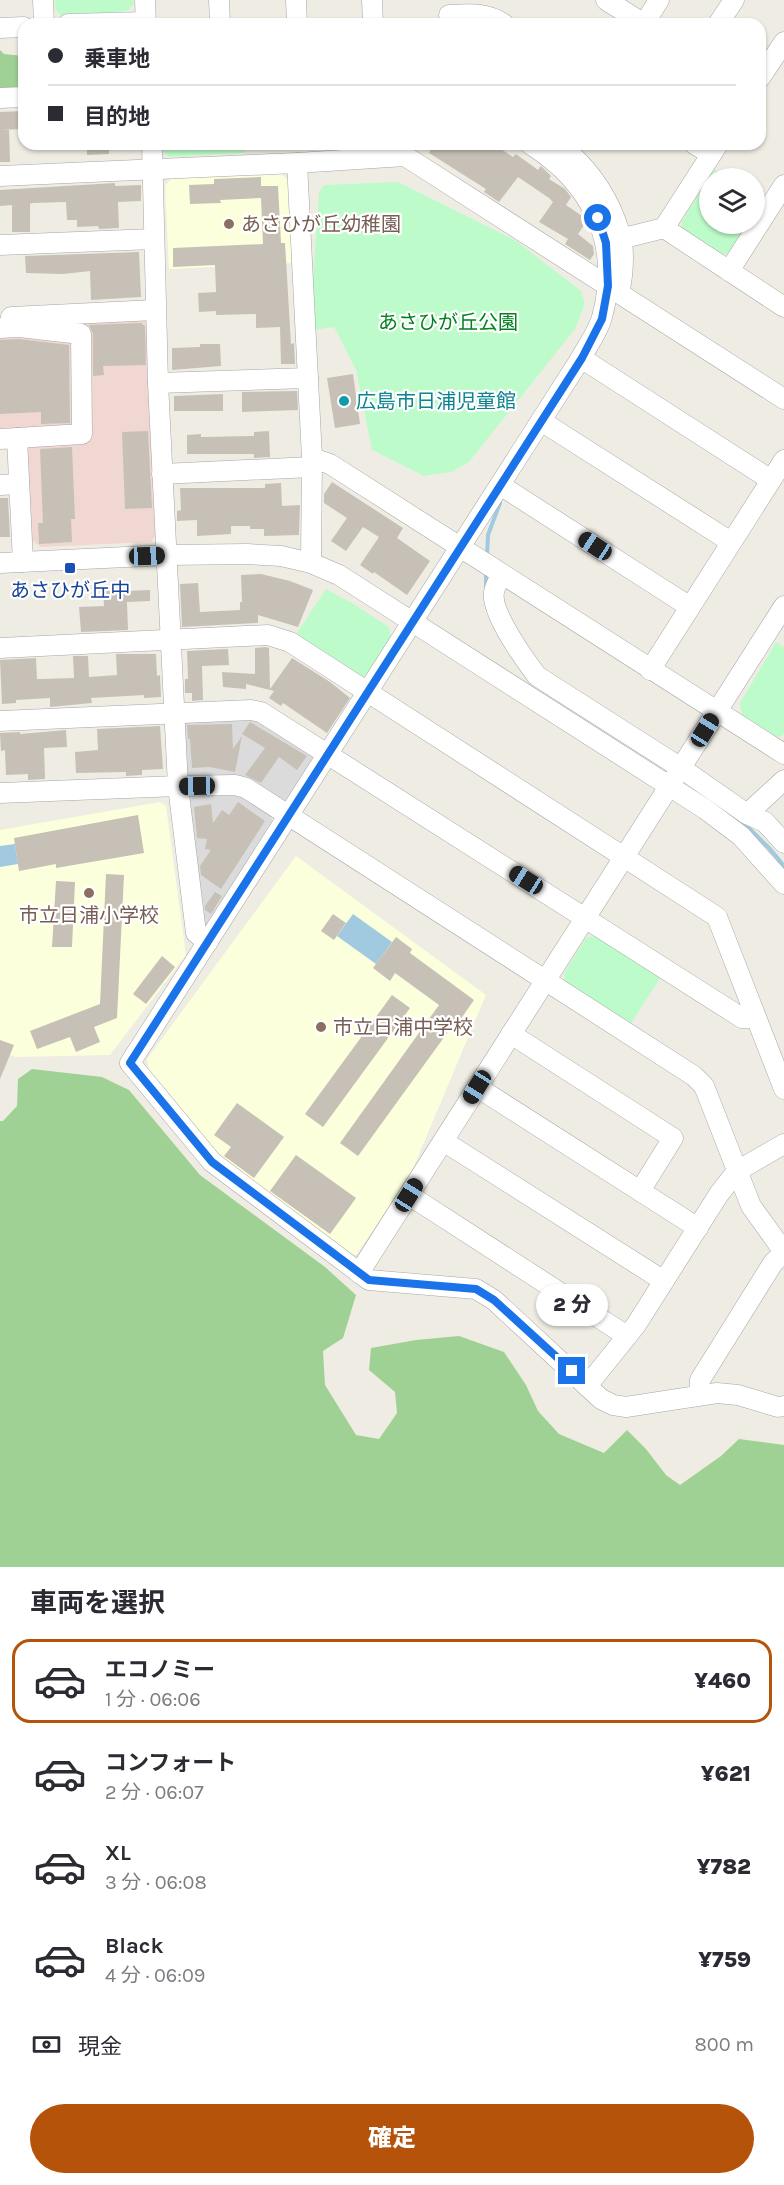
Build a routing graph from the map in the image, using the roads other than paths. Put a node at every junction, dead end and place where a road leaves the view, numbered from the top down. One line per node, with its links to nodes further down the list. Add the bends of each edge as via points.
1 (43, 0): 10 (street)
2 (146, 0): 11 (street)
3 (219, 0): 12 (street)
4 (296, 0): 13 (street)
5 (372, 0): 14 (street)
6 (606, 0): 16 (street)
7 (659, 0): 17 (street)
8 (734, 0): 18 (street)
9 (455, 15): 15 (street, via 476,13)
10 (44, 18)
11 (146, 18)
12 (220, 18)
13 (297, 18)
14 (373, 18)
15 (495, 18)
16 (634, 18)
17 (648, 18)
18 (722, 18)
19 (18, 27): 20 (street)
20 (0, 28)
21 (784, 42): 22 (street)
22 (766, 69)
23 (18, 97): 24 (street)
24 (0, 98)
25 (152, 150): 31 (street)
26 (405, 150): 30 (street); 39 (street)
27 (538, 150): 36 (street, via 580,187)
28 (566, 150): 36 (street, via 592,177 608,202)
29 (706, 150): 34 (street)
30 (297, 163): 31 (street); 45 (street)
31 (152, 169): 32 (street); 35 (street)
32 (0, 176)
33 (784, 185): 38 (street)
34 (664, 228): 36 (street); 38 (street)
35 (154, 239): 37 (street); 41 (street)
36 (614, 241): 39 (street)
37 (0, 245)
38 (729, 271): 40 (street)
39 (614, 289): 44 (street); 47 (street)
40 (784, 307)
41 (155, 310): 42 (street); 46 (street)
42 (0, 317)
43 (0, 328): 49 (street, via 81,334 82,434)
44 (582, 358): 48 (street); 53 (street)
45 (308, 378): 46 (street); 51 (street)
46 (158, 383): 52 (street)
47 (784, 399)
48 (541, 421): 55 (street); 56 (street)
49 (8, 438): 54 (street)
50 (784, 460): 53 (street)
51 (312, 463): 52 (street); 57 (street, via 330,464); 61 (street)
52 (162, 474): 58 (street)
53 (771, 480): 56 (street)
54 (10, 484): 59 (street)
55 (500, 485): 57 (street); 64 (street)
56 (731, 542): 64 (street)
57 (460, 548): 62 (street); 65 (street)
58 (168, 555): 59 (street); 61 (street, via 248,554); 66 (street)
59 (23, 562): 60 (street)
60 (0, 563)
61 (311, 563): 65 (street, via 339,575)
62 (501, 575): 68 (street); 75 (street, via 493,594 502,621 537,676)
63 (784, 606): 70 (street)
64 (690, 607): 68 (street)
65 (412, 621): 69 (street); 78 (street)
66 (172, 641): 67 (street); 69 (street, via 280,637); 71 (street)
67 (0, 648)
68 (650, 670): 70 (street)
69 (367, 691): 74 (street); 83 (street)
70 (717, 712): 73 (street); 75 (street)
71 (175, 713): 72 (street); 74 (street, via 261,712); 77 (street)
72 (0, 721)
73 (784, 753)
74 (327, 754): 81 (street); 85 (street)
75 (681, 768): 78 (street); 80 (street)
76 (784, 780): 80 (street)
77 (178, 786): 79 (street); 81 (street, via 235,785); 86 (street, via 196,933)
78 (670, 786): 83 (street); 84 (street, via 741,836)
79 (0, 793)
80 (747, 814): 82 (street, via 765,822)
81 (289, 815): 86 (street); 87 (street)
82 (784, 843)
83 (624, 856): 85 (street); 88 (street, via 717,917)
84 (784, 884)
85 (585, 917): 87 (street); 88 (street, via 742,1018)
86 (208, 942): 98 (street, via 130,1063 212,1162)
87 (546, 980): 89 (street); 94 (street, via 704,1086)
88 (756, 1018): 91 (street)
89 (511, 1034): 90 (street); 95 (street, via 673,1138)
90 (477, 1087): 92 (street); 95 (street)
91 (784, 1089)
92 (443, 1141): 96 (street); 99 (street)
93 (784, 1144): 94 (street)
94 (737, 1171): 97 (street); 102 (street, via 751,1206 784,1252 773,1263 700,1380)
95 (640, 1191): 97 (street)
96 (409, 1195): 98 (street); 100 (street)
97 (698, 1228): 99 (street)
98 (359, 1273): 101 (street, via 369,1280 483,1292)
99 (664, 1281): 100 (street)
100 (627, 1336): 101 (street)
101 (587, 1386): 102 (street, via 601,1399 626,1407)
102 (699, 1395): 103 (street, via 738,1395)
103 (784, 1406)

